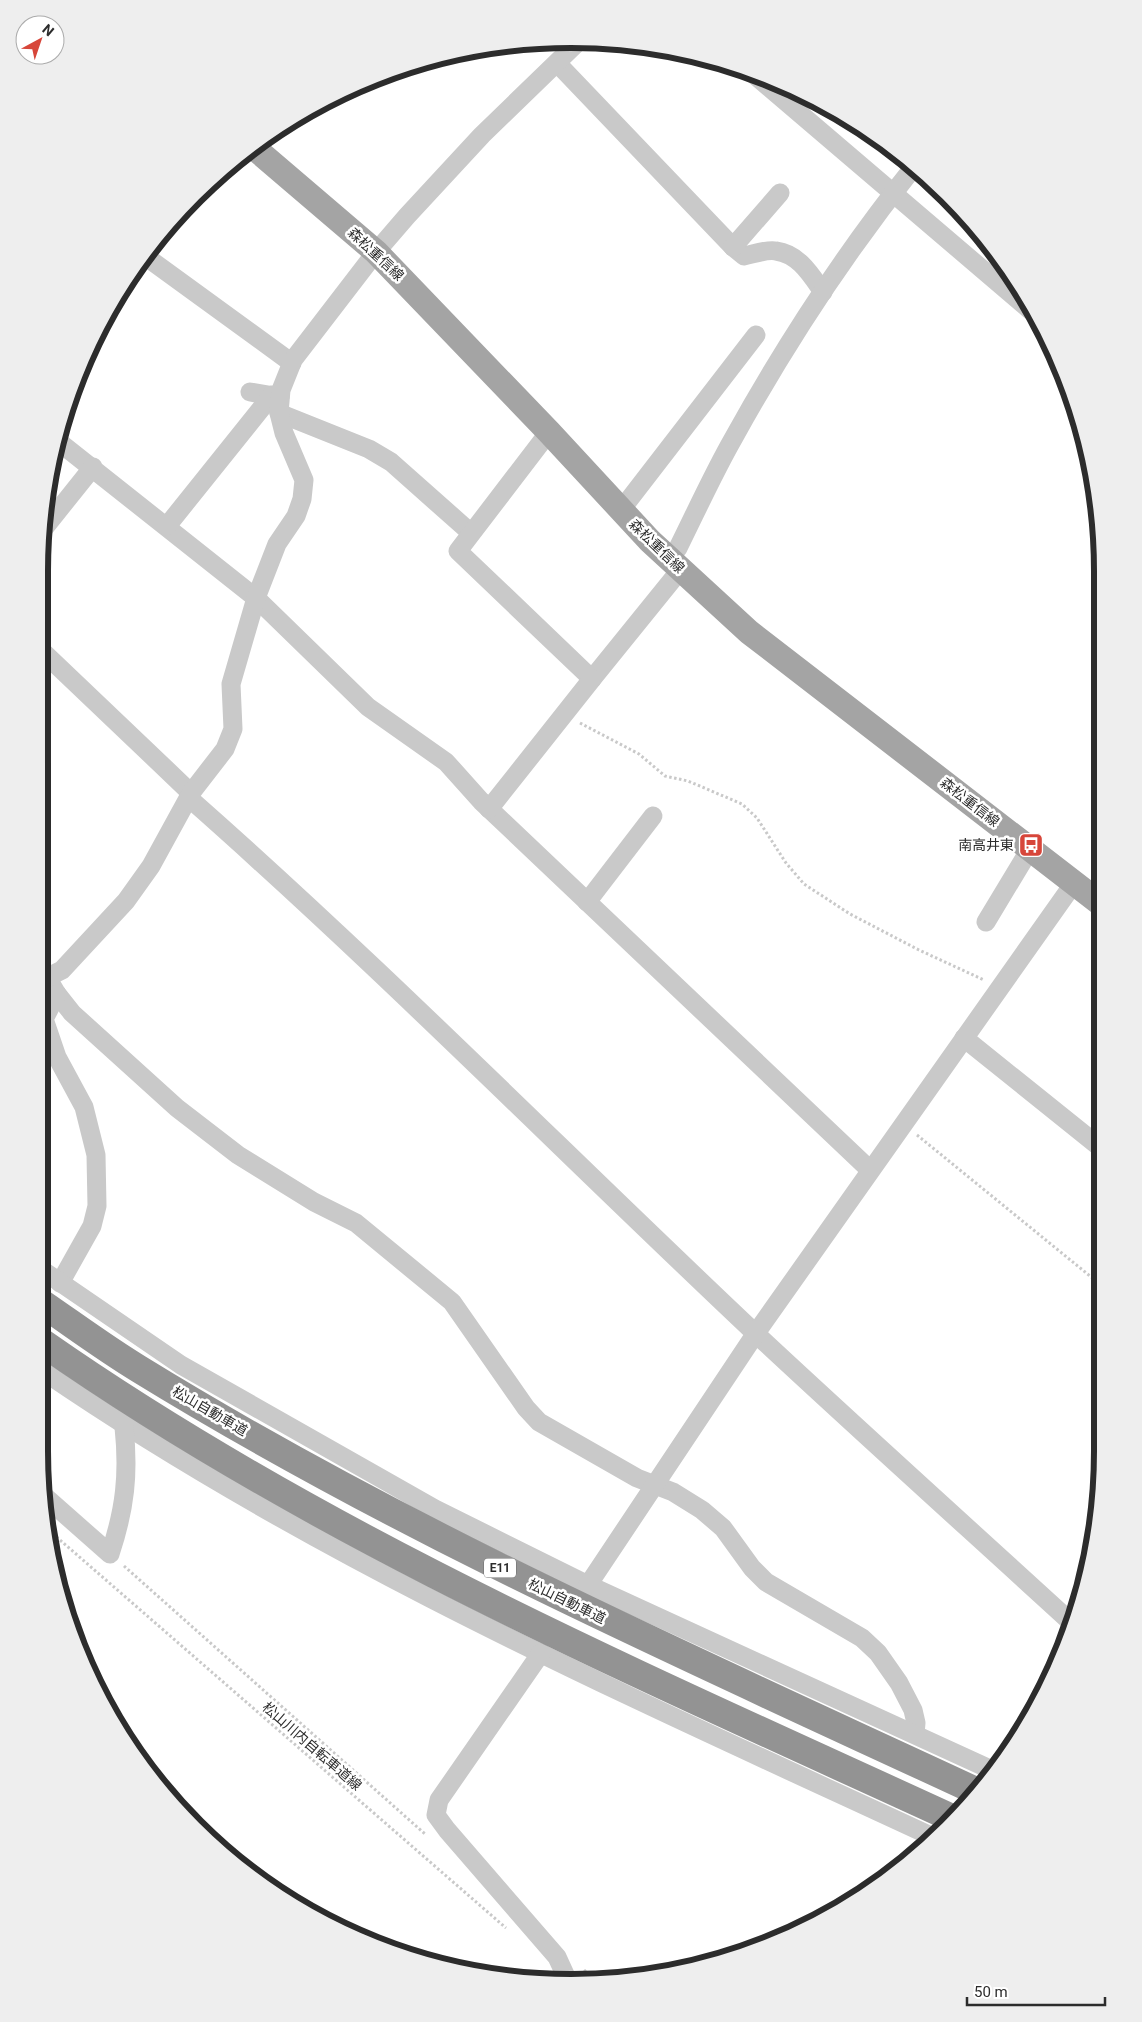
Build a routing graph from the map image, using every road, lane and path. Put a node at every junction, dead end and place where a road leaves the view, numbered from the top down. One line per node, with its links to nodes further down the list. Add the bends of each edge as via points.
1 (571, 48): 2 (street)
2 (557, 62): 8 (street); 9 (street, via 482,135)
3 (767, 85): 7 (street)
4 (258, 151): 9 (main road, 森松重信線)
5 (910, 172): 7 (street)
6 (780, 193): 8 (street)
7 (893, 193): 11 (street); 12 (street)
8 (733, 247): 11 (street, via 744,256 774,250 793,256)
9 (376, 252): 14 (street); 17 (main road, 森松重信線)
10 (148, 263): 14 (street)
11 (823, 292): 24 (street, via 732,441 678,548)
12 (1019, 300)
13 (756, 335): 20 (street)
14 (292, 364): 16 (street)
15 (250, 392): 16 (street)
16 (277, 402): 22 (street); 23 (street, via 391,462); 25 (street, via 284,433 304,480 302,499 296,516 278,544)
17 (549, 432): 20 (main road, 森松重信線); 23 (street)
18 (63, 445): 19 (street)
19 (93, 467): 21 (street); 22 (street)
20 (621, 510): 24 (main road, 森松重信線)
21 (50, 520)
22 (168, 526): 25 (street)
23 (472, 533): 27 (street, via 458,551)
24 (675, 564): 27 (street); 32 (main road, 森松重信線, via 749,632)
25 (256, 598): 29 (street, via 231,684 233,729 225,749); 30 (street, via 368,707 446,762)
26 (48, 657): 29 (street)
27 (592, 679): 28 (street)
28 (564, 714): 30 (street); 39 (path, via 639,754 666,776 688,781 742,804 757,818 804,884 850,914)
29 (190, 796): 37 (street, via 151,866 126,901 62,970); 51 (street, via 361,954)
30 (489, 809): 35 (street)
31 (653, 816): 35 (street)
32 (1030, 849): 33 (main road, 森松重信線); 36 (street)
33 (1074, 883): 34 (main road, 森松重信線); 39 (street)
34 (1094, 898)
35 (588, 902): 46 (street)
36 (986, 922)
37 (48, 972)
38 (48, 979): 40 (street)
39 (1000, 988): 43 (street)
40 (56, 994): 41 (street); 55 (street, via 72,1013 177,1108 238,1155 314,1202 356,1223 452,1302 539,1422)
41 (48, 1010)
42 (48, 1030): 49 (street, via 57,1057 86,1115 96,1155 97,1189 92,1226)
43 (964, 1038): 44 (street); 45 (street)
44 (903, 1124): 46 (street); 48 (path)
45 (1094, 1142)
46 (870, 1170): 51 (street)
47 (48, 1274): 49 (street)
48 (1094, 1279)
49 (60, 1283): 59 (street, via 181,1364 240,1398 435,1509)
50 (48, 1307): 64 (highway, 松山自動車道 / E11, via 138,1368 285,1455 429,1533 637,1636)
51 (756, 1333): 55 (street); 60 (street)
52 (48, 1347): 65 (highway, E11, via 121,1398 244,1471 413,1564 622,1666)
53 (48, 1374): 54 (street)
54 (124, 1427): 58 (street, via 126,1489 121,1522); 61 (street, via 303,1531)
55 (655, 1485): 59 (street); 62 (street, via 680,1496 723,1528 766,1582 862,1638 878,1653 913,1710)
56 (50, 1502): 58 (street)
57 (55, 1536): 68 (path, 松山川内自転車道線)
58 (110, 1554): 67 (path)
59 (588, 1585): 62 (street)
60 (1067, 1619)
61 (541, 1653): 66 (street); 70 (street, via 439,1800 436,1815 558,1957)
62 (915, 1734): 63 (street)
63 (987, 1768)
64 (971, 1789)
65 (946, 1815)
66 (927, 1834)
67 (428, 1836)
68 (508, 1931)
69 (583, 1969): 71 (path)
70 (565, 1974)
71 (588, 1974)

